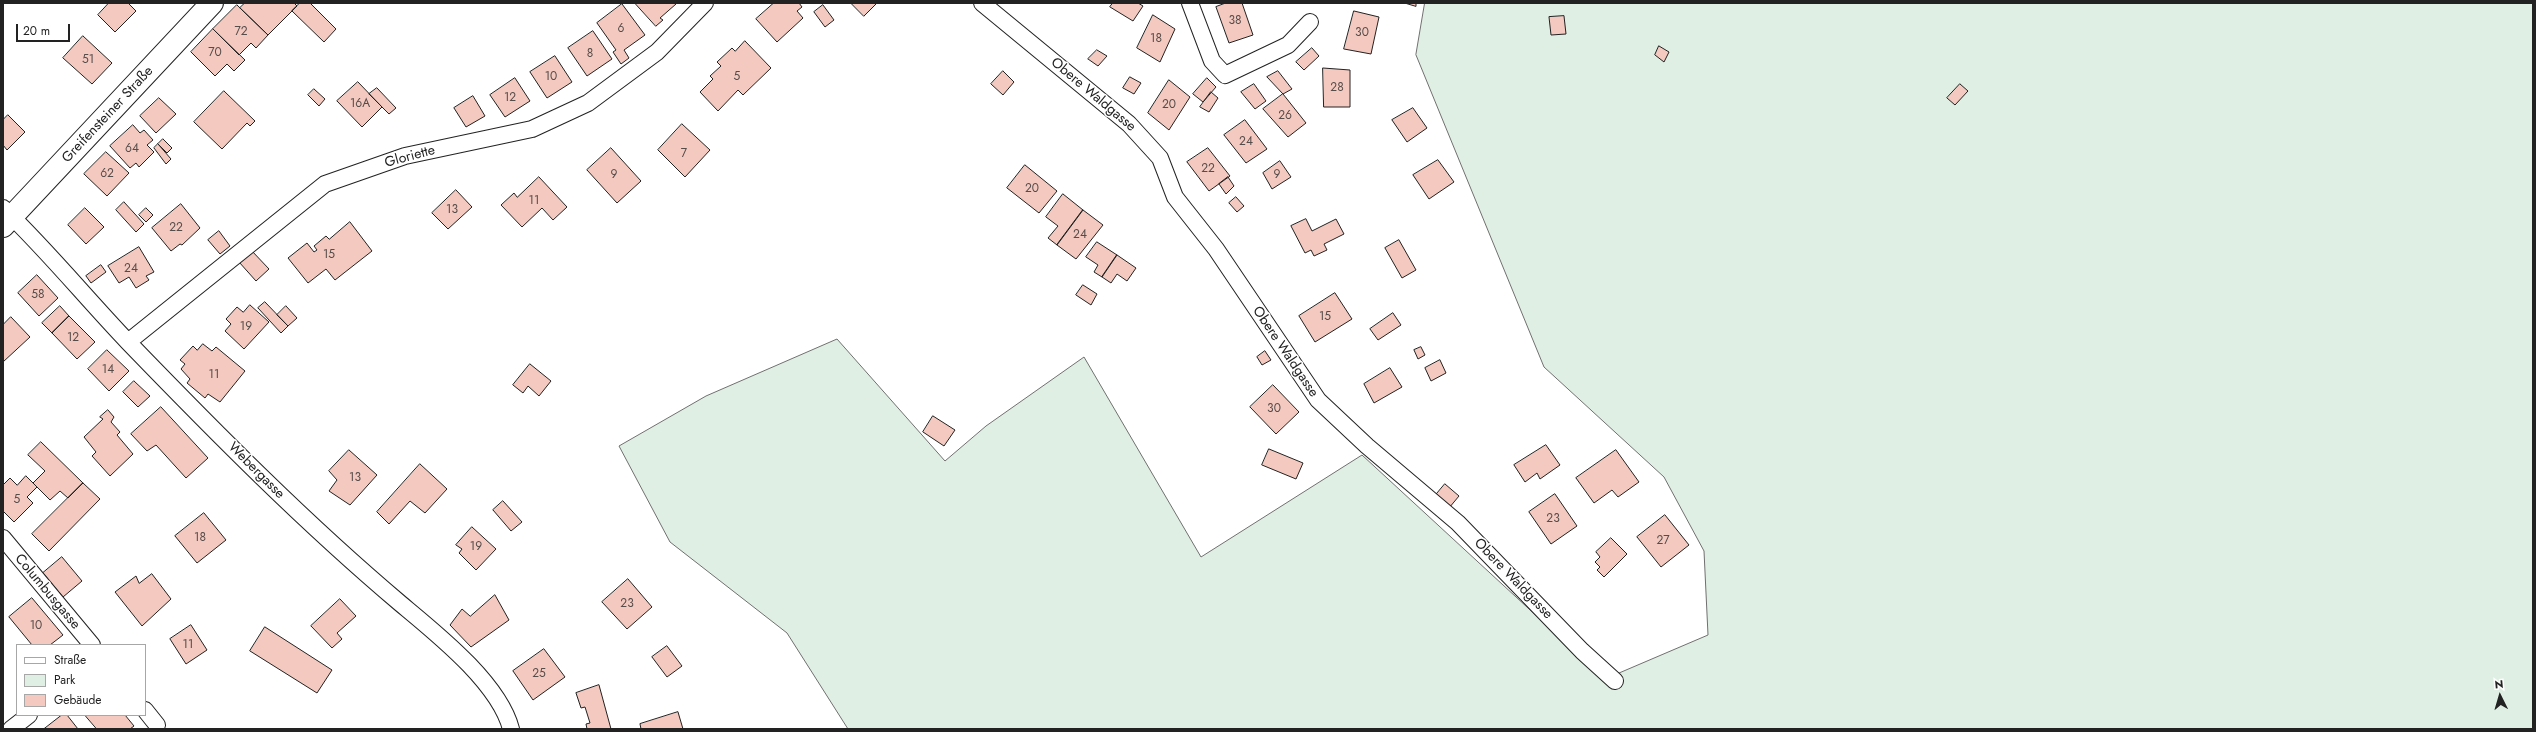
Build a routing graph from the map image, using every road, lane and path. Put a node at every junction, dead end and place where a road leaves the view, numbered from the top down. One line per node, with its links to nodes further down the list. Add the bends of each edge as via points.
1 (212, 3): 6 (main road, Greifensteiner Straße)
2 (705, 3): 7 (street, Gloriette, via 657,52 588,103 532,129 405,156 324,184)
3 (982, 3): 10 (street, Obere Waldgasse, via 1130,124 1160,158 1175,197 1216,249 1318,400 1367,446 1458,522 1582,651)
4 (1190, 3): 5 (street, via 1212,61 1225,75 1288,45)
5 (1310, 22)
6 (6, 217): 7 (street, Webergasse)
7 (128, 342): 15 (street, Webergasse, via 291,507 424,623 482,678 508,719)
8 (3, 538): 9 (street, Columbusgasse)
9 (91, 644)
10 (1615, 681)
11 (146, 711): 13 (street)
12 (28, 716): 14 (street)
13 (157, 726)
14 (11, 729)
15 (511, 729)

